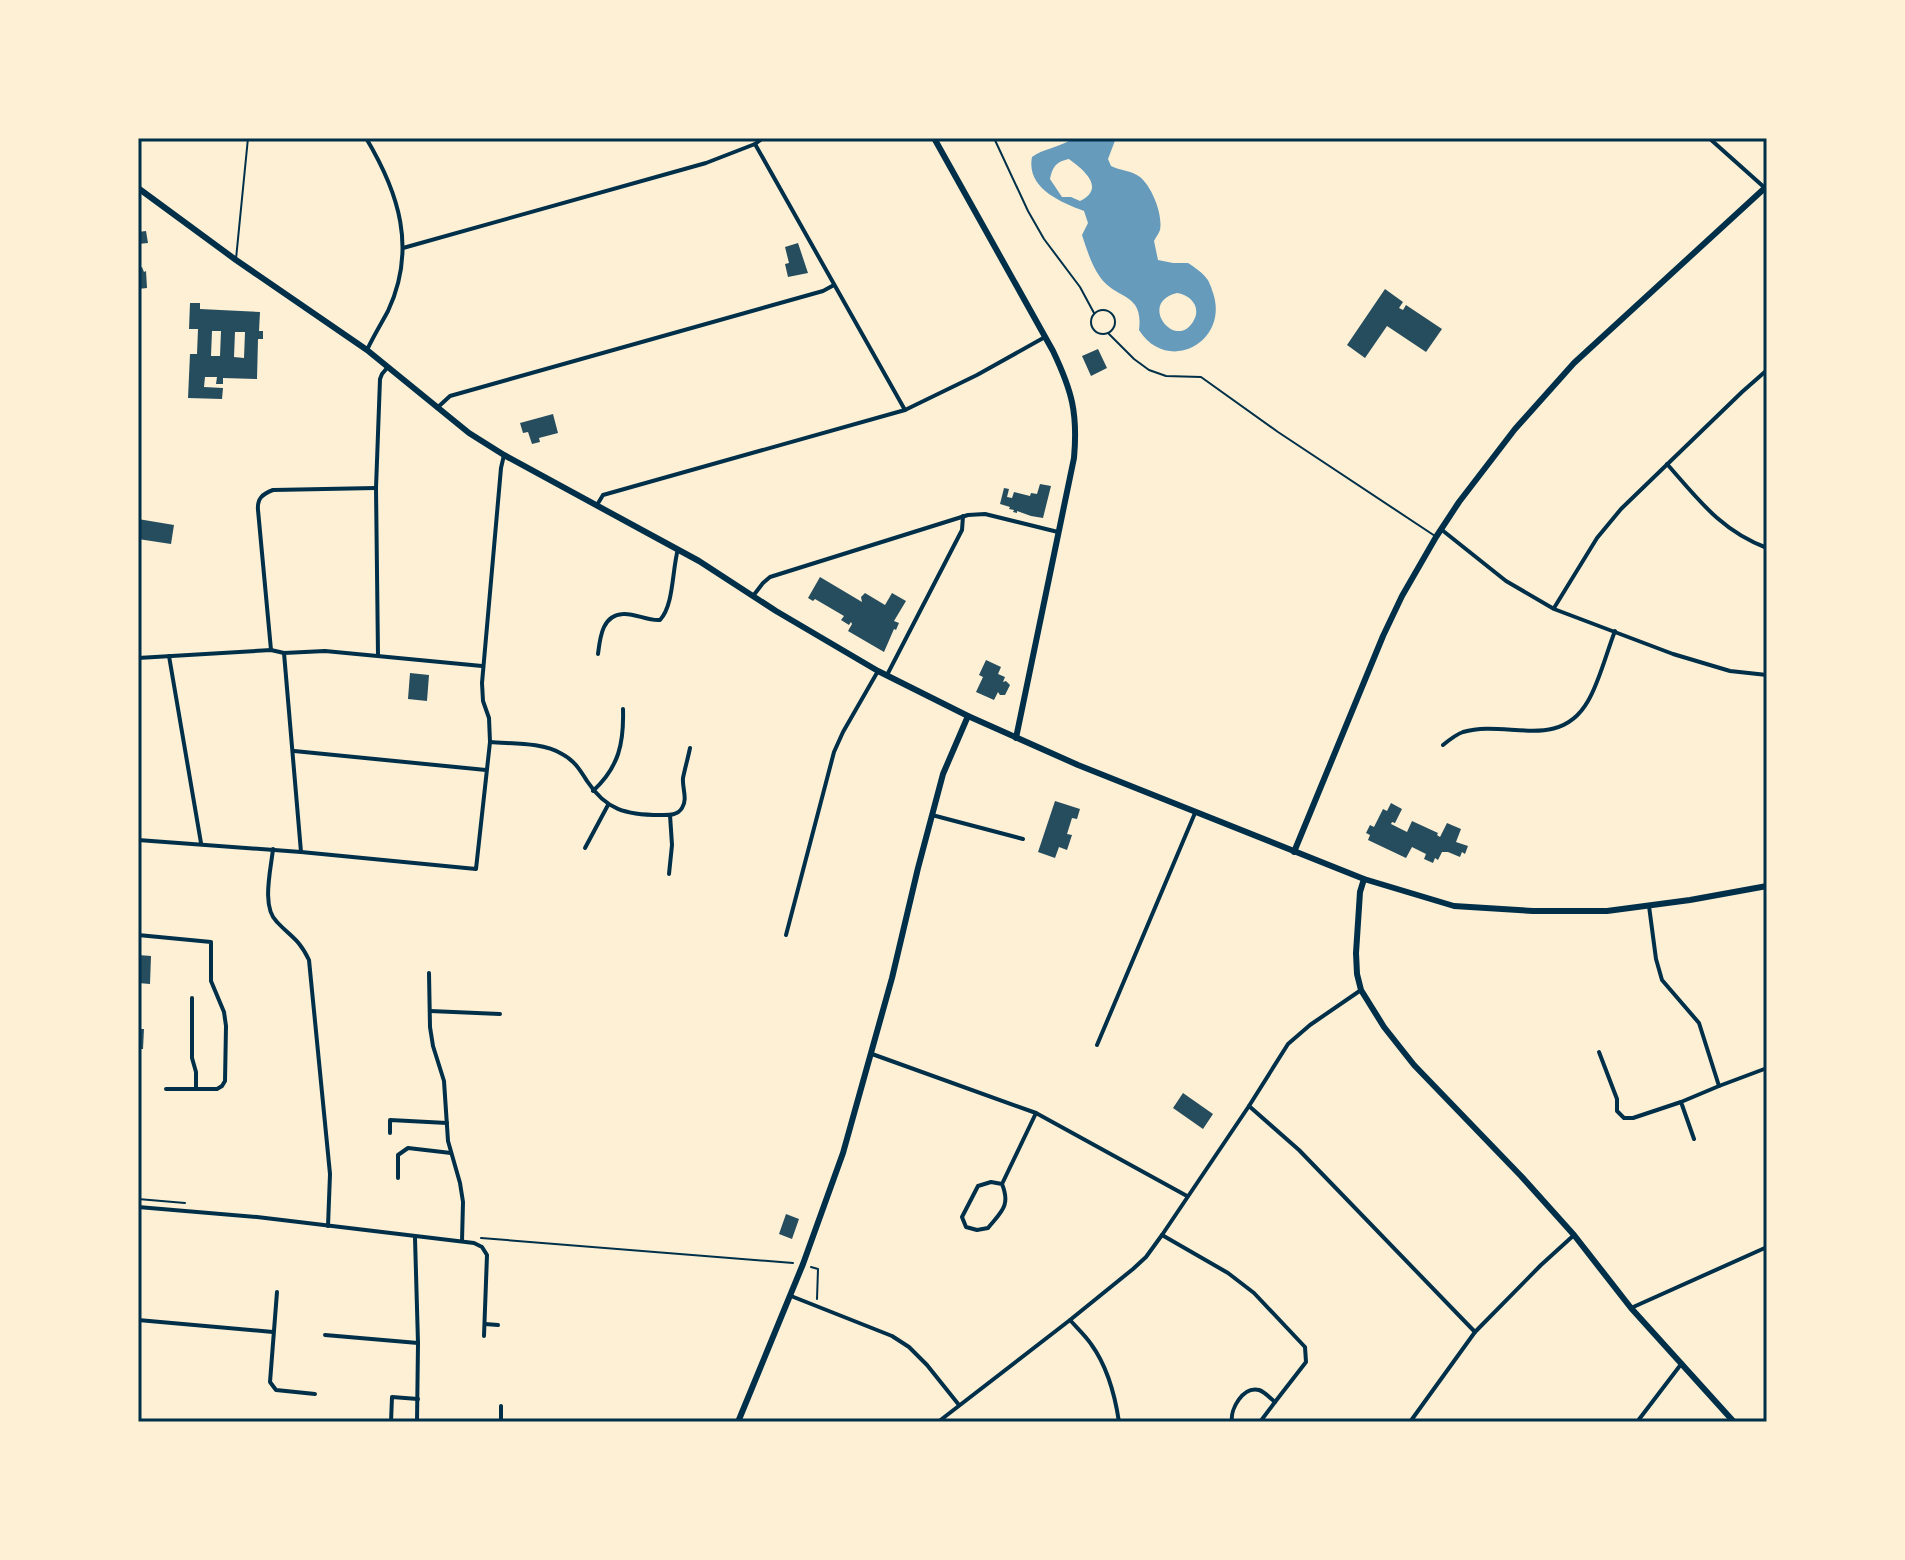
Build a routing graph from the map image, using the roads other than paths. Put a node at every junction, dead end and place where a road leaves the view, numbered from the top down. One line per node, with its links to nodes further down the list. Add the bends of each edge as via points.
1 (248, 138): 11 (lane)
2 (366, 138): 10 (street, via 392,188)
3 (763, 138): 7 (street)
4 (934, 138): 15 (street)
5 (994, 138): 13 (lane, via 1044,239)
6 (1709, 138): 8 (street)
7 (755, 144): 10 (street, via 706,163); 12 (street)
8 (1766, 187): 26 (street, via 1574,363 1515,429)
9 (138, 188): 11 (street)
10 (403, 248): 16 (street, via 392,300)
11 (236, 260): 16 (street)
12 (834, 285): 19 (street, via 450,396); 20 (street)
13 (1094, 313): 14 (lane, via 1094,330); 14 (lane, via 1102,309 1113,314 1114,327)
14 (1108, 333): 28 (lane, via 1149,370 1201,377)
15 (1045, 337): 20 (street); 27 (street, via 1068,383 1077,432)
16 (367, 350): 17 (street)
17 (387, 368): 19 (street); 23 (street, via 380,379)
18 (1767, 370): 22 (street)
19 (437, 408): 21 (street)
20 (905, 410): 24 (street, via 603,495)
21 (504, 455): 24 (street); 40 (street)
22 (1667, 464): 29 (street, via 1726,527); 32 (street, via 1597,538)
23 (376, 488): 34 (street, via 273,490 257,502); 38 (street)
24 (597, 505): 30 (street)
25 (963, 516): 27 (street, via 985,514); 31 (street, via 770,577); 42 (street, via 962,530)
26 (1441, 529): 28 (street); 32 (street, via 1506,581)
27 (1060, 533): 46 (street)
28 (1436, 537): 63 (street, via 1383,636)
29 (1767, 548)
30 (678, 549): 31 (street); 36 (street, via 667,613 652,621 614,616 605,624)
31 (753, 596): 41 (street)
32 (1554, 609): 33 (street)
33 (1615, 631): 43 (street, via 1730,671); 48 (street, via 1589,700 1568,722 1543,731 1474,730)
34 (271, 650): 35 (street); 37 (street)
35 (284, 653): 38 (street); 50 (street)
36 (598, 654)
37 (169, 656): 39 (street); 59 (street)
38 (378, 656): 40 (street)
39 (138, 658)
40 (483, 666): 47 (street)
41 (878, 671): 42 (street); 69 (street, via 834,752)
42 (887, 675): 45 (street)
43 (1767, 675)
44 (623, 709): 52 (street, via 615,763)
45 (968, 716): 46 (street); 56 (street)
46 (1016, 738): 54 (street)
47 (490, 742): 51 (street); 52 (street, via 564,754)
48 (1443, 745)
49 (690, 748): 55 (street, via 683,807)
50 (294, 751): 51 (street); 62 (street)
51 (486, 770): 62 (street, via 476,869)
52 (593, 791): 53 (street)
53 (608, 805): 55 (street); 60 (street)
54 (1195, 813): 63 (street); 75 (street)
55 (670, 815): 64 (street)
56 (932, 815): 57 (street); 77 (street)
57 (1023, 839)
58 (138, 840): 59 (street)
59 (201, 844): 61 (street)
60 (585, 848)
61 (273, 849): 62 (street); 93 (street, via 269,912 309,960 330,1174)
62 (301, 852)
63 (1294, 852): 65 (street)
64 (669, 874)
65 (1364, 879): 67 (street, via 1454,906 1566,912); 71 (street, via 1356,953)
66 (1767, 886): 67 (street)
67 (1649, 906): 79 (street, via 1662,980 1699,1023)
68 (138, 935): 81 (street, via 211,942 211,981 226,1026 225,1081 217,1089)
69 (786, 935)
70 (429, 973): 73 (street)
71 (1361, 990): 83 (street, via 1288,1044); 95 (street, via 1414,1065)
72 (192, 998): 81 (street)
73 (430, 1011): 74 (street); 85 (street)
74 (500, 1014)
75 (1097, 1045)
76 (1599, 1052): 82 (street, via 1617,1111 1624,1118)
77 (872, 1054): 84 (street); 100 (street, via 843,1153)
78 (1767, 1068): 79 (street)
79 (1719, 1086): 82 (street)
80 (166, 1089): 81 (street)
81 (196, 1089)
82 (1681, 1102): 87 (street)
83 (1249, 1106): 91 (street); 107 (street, via 1299,1150)
84 (1036, 1113): 90 (street); 91 (street)
85 (447, 1123): 86 (street, via 390,1120); 88 (street)
86 (390, 1133)
87 (1694, 1139)
88 (451, 1153): 89 (street, via 408,1148 398,1155); 97 (street, via 463,1202)
89 (398, 1178)
90 (1002, 1184): 90 (street, via 1006,1206 988,1228 966,1227 962,1217 978,1186)
91 (1187, 1196): 94 (street)
92 (138, 1207): 93 (street)
93 (328, 1227): 96 (street)
94 (1162, 1235): 103 (street, via 1146,1257); 114 (street, via 1254,1293 1305,1347 1306,1362)
95 (1574, 1235): 101 (street); 107 (street)
96 (415, 1238): 97 (street); 110 (street)
97 (462, 1239): 104 (street, via 482,1247 487,1255)
98 (1767, 1247): 101 (street)
99 (277, 1292): 106 (street)
100 (790, 1296): 115 (street, via 892,1336 927,1365); 120 (street)
101 (1631, 1308): 111 (street)
102 (138, 1320): 106 (street)
103 (1070, 1320): 115 (street); 122 (street, via 1105,1370)
104 (485, 1324): 105 (street); 109 (street)
105 (498, 1325)
106 (273, 1332): 112 (street, via 270,1382 276,1390)
107 (1475, 1332): 125 (street)
108 (325, 1335): 110 (street)
109 (484, 1336)
110 (418, 1343): 113 (street)
111 (1682, 1363): 126 (street); 127 (street)
112 (315, 1394)
113 (418, 1399): 117 (street, via 392,1397); 118 (street)
114 (1275, 1402): 123 (street, via 1253,1389 1235,1406); 124 (street)
115 (959, 1405): 121 (street)
116 (501, 1406): 119 (street)
117 (391, 1422)
118 (417, 1422)
119 (501, 1422)
120 (738, 1422)
121 (938, 1422)
122 (1119, 1422)
123 (1232, 1422)
124 (1260, 1422)
125 (1410, 1422)
126 (1637, 1422)
127 (1734, 1422)

